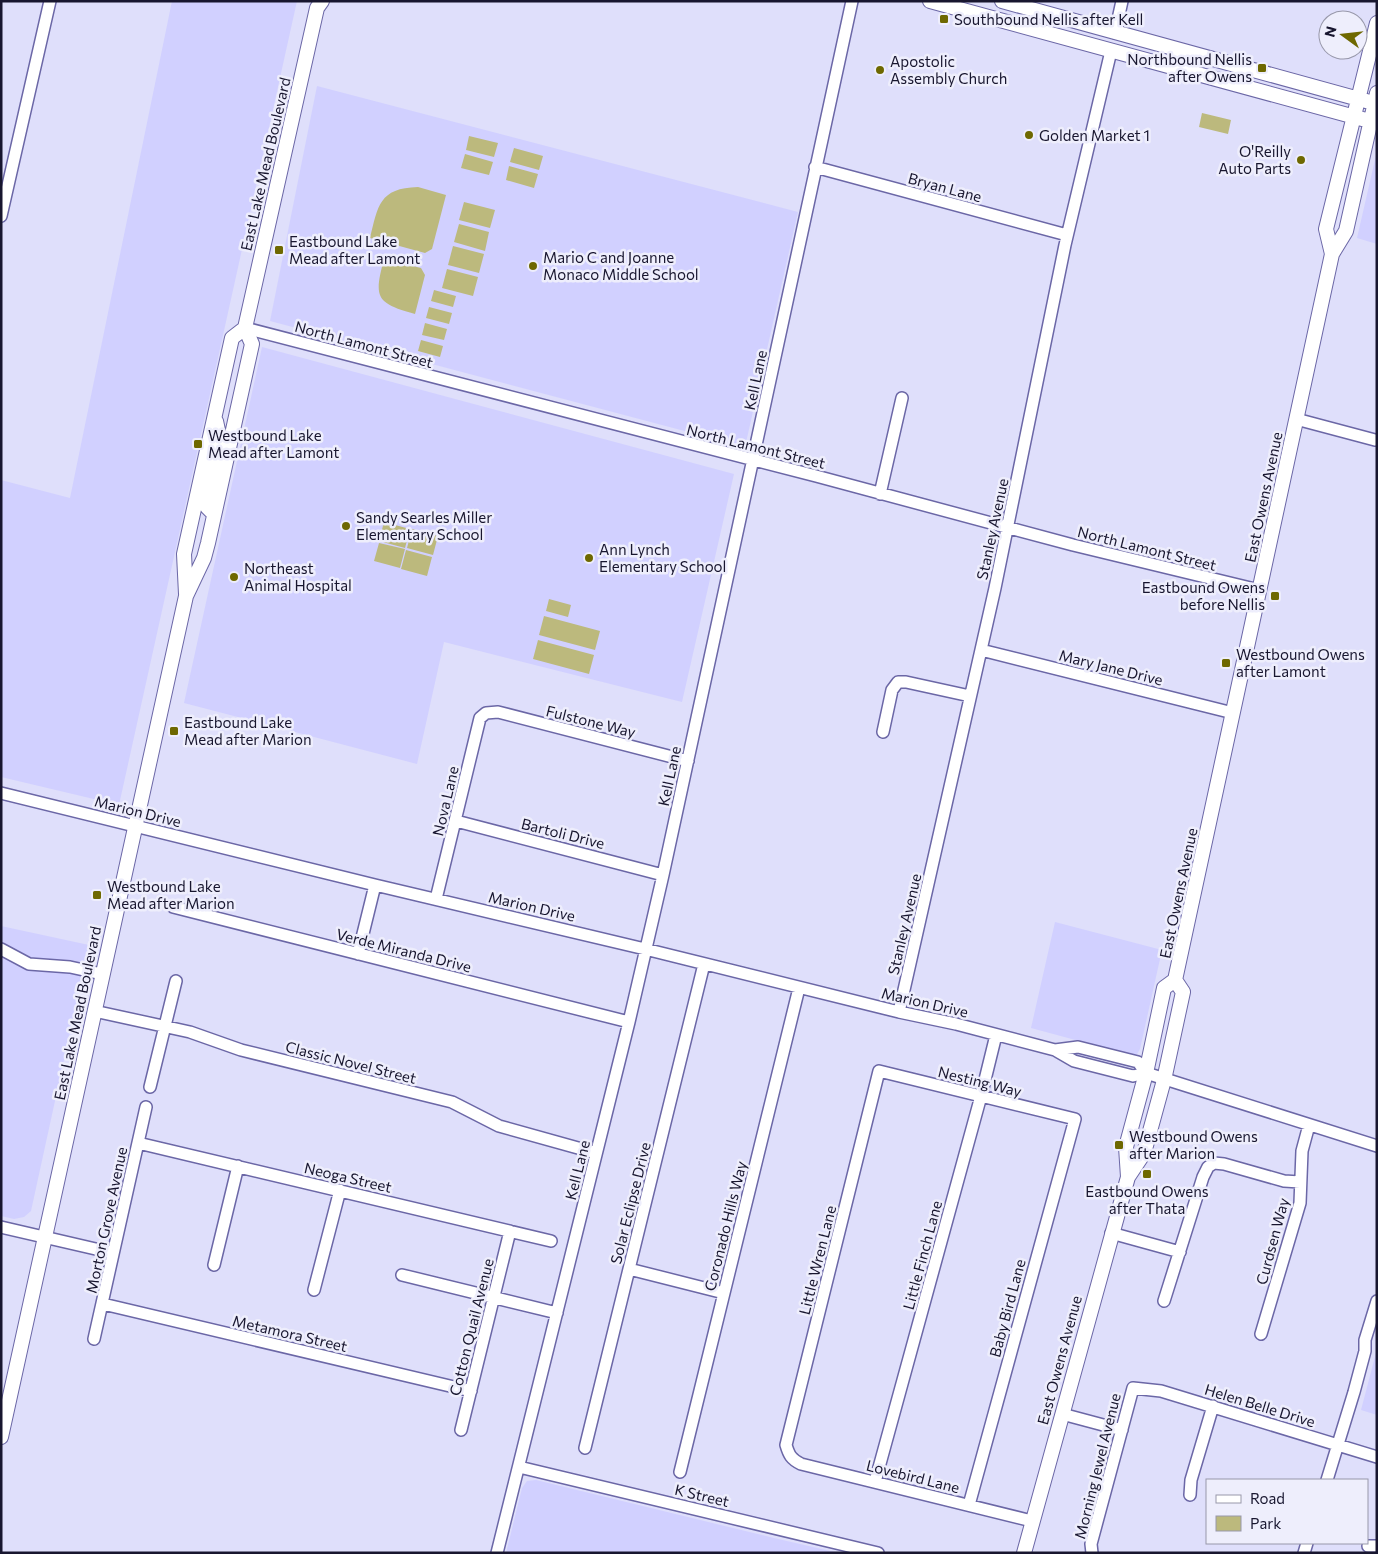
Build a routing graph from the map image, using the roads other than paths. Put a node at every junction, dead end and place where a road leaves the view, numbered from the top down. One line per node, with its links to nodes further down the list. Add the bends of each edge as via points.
1 (50, 1): 15 (street, via 26,109)
2 (852, 1): 14 (street, Kell Lane)
3 (930, 1): 9 (main road)
4 (1002, 1): 8 (main road)
5 (1122, 1): 8 (street)
6 (318, 3): 19 (main road, East Lake Mead Boulevard)
7 (1377, 22): 10 (main road, East Owens Avenue)
8 (1116, 33): 10 (main road)
9 (1111, 51): 12 (main road); 17 (street, Stanley Avenue)
10 (1357, 99): 11 (main road); 12 (main road, East Owens Avenue)
11 (1376, 100): 13 (main road, East Owens Avenue)
12 (1353, 116): 13 (main road); 18 (main road, East Owens Avenue, via 1326,229)
13 (1373, 122): 18 (main road, East Owens Avenue, via 1346,231)
14 (815, 167): 17 (street, Bryan Lane); 24 (street, Kell Lane)
15 (6, 169): 16 (street)
16 (1, 216)
17 (1067, 235): 27 (street, Stanley Avenue)
18 (1332, 254): 22 (main road, East Owens Avenue)
19 (245, 328): 21 (main road, East Lake Mead Boulevard, via 232,338); 24 (street, North Lamont Street); 26 (main road, East Lake Mead Boulevard, via 252,344)
20 (902, 398): 25 (street)
21 (215, 415): 26 (main road, via 220,440 207,507); 29 (main road, East Lake Mead Boulevard, via 184,554)
22 (1296, 419): 23 (street); 28 (main road, East Owens Avenue)
23 (1375, 440)
24 (753, 460): 25 (street, North Lamont Street); 35 (street, Kell Lane)
25 (880, 494): 27 (street, North Lamont Street)
26 (214, 513): 29 (main road, East Lake Mead Boulevard, via 204,558)
27 (1007, 528): 28 (street, North Lamont Street); 30 (street, Stanley Avenue)
28 (1259, 590): 33 (main road, East Owens Avenue)
29 (186, 596): 38 (main road, East Lake Mead Boulevard)
30 (981, 650): 31 (street, Stanley Avenue); 33 (street, Mary Jane Drive)
31 (970, 696): 34 (street, via 898,682 892,690); 52 (street, Stanley Avenue)
32 (486, 712): 35 (street, Fulstone Way, via 498,712); 37 (street, Nova Lane, via 480,718)
33 (1233, 713): 48 (main road, East Owens Avenue)
34 (883, 732)
35 (688, 761): 39 (street, Kell Lane)
36 (1, 793): 38 (street, Marion Drive)
37 (456, 821): 39 (street, Bartoli Drive); 41 (street, Nova Lane)
38 (135, 826): 40 (street, Marion Drive); 47 (main road, East Lake Mead Boulevard)
39 (663, 875): 44 (street, Kell Lane)
40 (374, 885): 41 (street, Marion Drive); 45 (street)
41 (436, 899): 44 (street, Marion Drive)
42 (173, 907): 45 (street, Verde Miranda Drive)
43 (1, 949): 47 (street, via 29,964 70,967)
44 (646, 949): 46 (street, Marion Drive); 53 (street, Kell Lane)
45 (358, 954): 53 (street, Verde Miranda Drive)
46 (704, 964): 50 (street, Marion Drive); 79 (street, Solar Eclipse Drive)
47 (102, 974): 51 (main road, East Lake Mead Boulevard)
48 (1175, 980): 57 (main road, East Owens Avenue, via 1164,988); 58 (main road, East Owens Avenue, via 1183,992)
49 (176, 981): 54 (street)
50 (798, 988): 52 (street, Marion Drive); 82 (street, Coronado Hills Way)
51 (94, 1011): 54 (street, Classic Novel Street); 74 (main road, East Lake Mead Boulevard)
52 (899, 1012): 55 (street, Marion Drive)
53 (629, 1022): 66 (street, Kell Lane)
54 (164, 1027): 59 (street); 66 (street, Classic Novel Street, via 190,1032 241,1050 452,1102 499,1126)
55 (996, 1035): 57 (street, Marion Drive, via 1056,1050 1074,1060 1134,1076); 60 (street, Little Finch Lane)
56 (879, 1071): 60 (street, Nesting Way); 99 (street, Little Wren Lane, via 786,1445)
57 (1146, 1073): 58 (street, Marion Drive); 68 (main road, East Owens Avenue, via 1126,1147)
58 (1164, 1080): 63 (street, Marion Drive); 68 (main road, East Owens Avenue, via 1144,1152)
59 (150, 1087)
60 (981, 1096): 62 (street, Nesting Way); 104 (street, Little Finch Lane)
61 (146, 1107): 64 (street, Morton Grove Avenue)
62 (1074, 1119): 106 (street, Baby Bird Lane)
63 (1309, 1125): 65 (street, Marion Drive); 69 (street, Curdsen Way, via 1302,1151)
64 (138, 1143): 67 (street, Neoga Street); 77 (street, Morton Grove Avenue)
65 (1377, 1146)
66 (596, 1153): 87 (street, Kell Lane)
67 (238, 1166): 70 (street, Neoga Street); 78 (street)
68 (1128, 1177): 73 (main road, East Owens Avenue)
69 (1300, 1182): 76 (street, via 1214,1163 1203,1177); 88 (street, Curdsen Way, via 1300,1203)
70 (340, 1190): 72 (street, Neoga Street); 81 (street)
71 (1, 1227): 74 (street)
72 (510, 1231): 75 (street, Neoga Street); 83 (street, Cotton Quail Avenue)
73 (1111, 1233): 76 (street); 93 (main road, East Owens Avenue)
74 (45, 1238): 77 (street); 96 (main road, East Lake Mead Boulevard)
75 (551, 1241)
76 (1180, 1252): 85 (street)
77 (113, 1254): 86 (street, Morton Grove Avenue)
78 (214, 1265)
79 (629, 1270): 82 (street); 98 (street, Solar Eclipse Drive)
80 (402, 1275): 83 (street)
81 (314, 1290)
82 (724, 1293): 102 (street, Coronado Hills Way)
83 (494, 1297): 87 (street); 91 (street, Cotton Quail Avenue)
84 (1377, 1301): 97 (street)
85 (1164, 1302)
86 (103, 1304): 89 (street, Morton Grove Avenue); 91 (street, Metamora Street)
87 (557, 1313): 101 (street, Kell Lane)
88 (1261, 1334)
89 (94, 1339)
90 (1133, 1388): 92 (street, Helen Belle Drive, via 1161,1391); 95 (street, Morning Jewel Avenue)
91 (471, 1391): 94 (street, Cotton Quail Avenue)
92 (1213, 1406): 97 (street, Helen Belle Drive); 105 (street, via 1191,1480)
93 (1062, 1414): 95 (street); 107 (main road, East Owens Avenue)
94 (461, 1430)
95 (1122, 1430): 111 (street, Morning Jewel Avenue, via 1091,1544)
96 (1, 1437)
97 (1338, 1445): 100 (street, Helen Belle Drive); 103 (street)
98 (585, 1448)
99 (789, 1455): 104 (street, Lovebird Lane, via 801,1464)
100 (1377, 1457)
101 (519, 1467): 108 (street, Kell Lane); 109 (street, K Street)
102 (680, 1472)
103 (1327, 1479)
104 (875, 1482): 106 (street, Lovebird Lane)
105 (1190, 1495)
106 (969, 1505): 107 (street, Lovebird Lane)
107 (1032, 1521): 110 (main road, East Owens Avenue)
108 (498, 1553)
109 (878, 1553)
110 (1024, 1553)
111 (1092, 1553)

